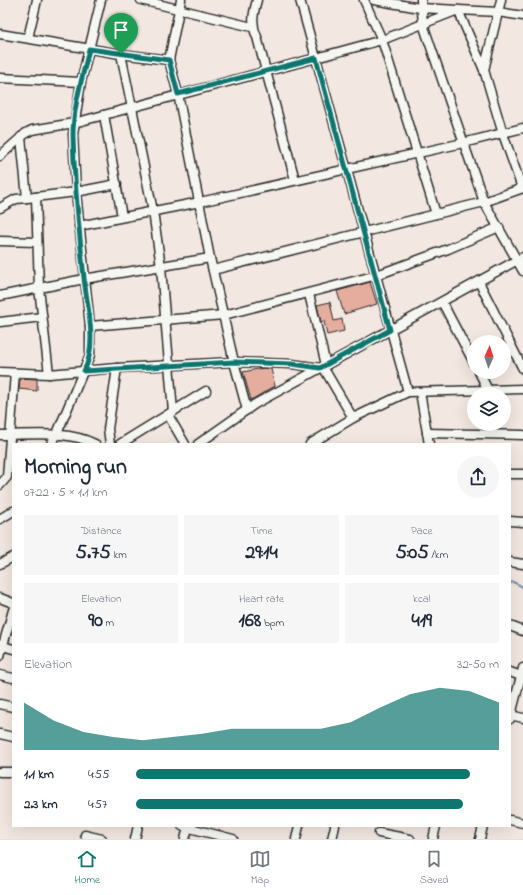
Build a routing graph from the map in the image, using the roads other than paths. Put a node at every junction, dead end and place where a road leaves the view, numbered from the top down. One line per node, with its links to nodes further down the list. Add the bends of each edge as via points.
1 (36, 0): 18 (street)
2 (101, 0): 20 (street)
3 (141, 0): 11 (street)
4 (181, 0): 11 (street)
5 (257, 0): 16 (street)
6 (300, 0): 22 (street)
7 (364, 0): 19 (street)
8 (374, 0): 10 (street)
9 (501, 0): 13 (street)
10 (420, 4): 12 (street); 15 (street)
11 (179, 9): 16 (street); 23 (street)
12 (458, 10): 13 (street); 15 (street); 24 (street)
13 (498, 12): 14 (street); 24 (street)
14 (523, 16)
15 (423, 24): 19 (street); 35 (street)
16 (252, 27): 25 (street)
17 (0, 34): 18 (street)
18 (28, 38): 20 (street)
19 (382, 40): 22 (street); 36 (street)
20 (89, 49): 21 (street); 27 (street)
21 (121, 54): 23 (street); 29 (street)
22 (316, 58): 25 (street); 38 (street)
23 (169, 60): 28 (street)
24 (484, 70): 33 (street)
25 (266, 71): 28 (street); 39 (street)
26 (0, 78): 27 (street)
27 (81, 82): 31 (street)
28 (178, 94): 29 (street); 44 (street)
29 (131, 107): 30 (street); 47 (street)
30 (104, 115): 31 (street); 40 (street)
31 (74, 123): 34 (street, via 32,130); 42 (street)
32 (523, 128): 33 (street)
33 (503, 134): 35 (street); 41 (street)
34 (21, 138): 37 (street); 43 (street)
35 (463, 143): 36 (street); 45 (street)
36 (418, 153): 38 (street); 48 (street)
37 (0, 156)
38 (345, 168): 39 (street); 52 (street)
39 (295, 180): 44 (street)
40 (117, 184): 42 (street); 49 (street)
41 (522, 188): 45 (street)
42 (76, 192): 43 (street); 50 (street)
43 (32, 197): 46 (street, via 16,199); 54 (street)
44 (200, 202): 47 (street); 55 (street)
45 (484, 202): 48 (street); 51 (street)
46 (0, 208)
47 (153, 211): 49 (street); 57 (street)
48 (436, 214): 52 (street)
49 (122, 216): 50 (street)
50 (79, 226): 61 (street)
51 (499, 227): 56 (street); 60 (street)
52 (364, 232): 58 (street); 60 (street)
53 (0, 241): 54 (street)
54 (36, 242): 63 (street)
55 (210, 258): 57 (street); 58 (street)
56 (520, 259): 59 (street); 62 (street)
57 (161, 267): 61 (street); 69 (street)
58 (214, 270): 67 (street)
59 (523, 271)
60 (376, 275): 64 (street); 72 (street)
61 (84, 278): 63 (street); 71 (street)
62 (480, 282): 66 (street); 78 (street)
63 (39, 288): 65 (street); 68 (street)
64 (310, 294): 67 (street); 76 (street)
65 (0, 296)
66 (442, 302): 72 (street); 73 (street)
67 (224, 315): 69 (street); 74 (street)
68 (42, 317): 70 (street); 82 (street)
69 (166, 321): 71 (street); 75 (street)
70 (0, 322)
71 (90, 326): 79 (street, via 90,355)
72 (390, 330): 76 (street); 87 (street)
73 (467, 350)
74 (234, 362): 75 (street); 76 (street); 89 (street)
75 (168, 365): 77 (street); 90 (street)
76 (323, 367): 89 (street); 91 (street)
77 (117, 368): 79 (street); 99 (street, via 108,430)
78 (523, 369)
79 (84, 371): 82 (street); 96 (street)
80 (0, 372): 81 (street)
81 (15, 373): 82 (street); 94 (street)
82 (49, 374)
83 (511, 389): 84 (street)
84 (523, 389)
85 (206, 391): 90 (street)
86 (467, 391): 88 (street)
87 (408, 392): 88 (street); 91 (street)
88 (420, 392): 92 (street)
89 (247, 410): 102 (street)
90 (170, 413): 100 (street); 101 (street)
91 (352, 418): 103 (street)
92 (427, 433): 95 (street); 104 (street)
93 (0, 435): 94 (street)
94 (9, 435): 96 (street); 107 (street, via 7,477)
95 (523, 435)
96 (56, 436): 97 (street); 98 (street)
97 (52, 443)
98 (92, 443)
99 (110, 443)
100 (122, 443)
101 (185, 443)
102 (199, 443)
103 (312, 443)
104 (429, 443)
105 (511, 474): 106 (street)
106 (523, 474)
107 (0, 485)
108 (12, 512): 109 (street)
109 (0, 519)
110 (511, 521): 111 (street)
111 (523, 522)
112 (12, 558): 114 (street)
113 (511, 562): 115 (street)
114 (0, 564)
115 (523, 564)
116 (0, 598): 117 (street)
117 (12, 603)
118 (12, 622): 121 (street)
119 (511, 626): 120 (street)
120 (523, 631)
121 (2, 645): 122 (street); 123 (street)
122 (12, 649)
123 (0, 656)
124 (511, 672): 125 (street)
125 (522, 672): 130 (street)
126 (0, 675): 127 (street)
127 (12, 678)
128 (0, 704): 129 (street)
129 (12, 707)
130 (511, 712)
131 (511, 716): 132 (street)
132 (523, 718)
133 (0, 734): 134 (street)
134 (12, 737)
135 (0, 772): 136 (street)
136 (12, 772)
137 (511, 820): 138 (street)
138 (523, 823)
139 (86, 827): 147 (street)
140 (138, 827): 149 (street)
141 (185, 827): 150 (street); 151 (street)
142 (299, 827): 152 (street)
143 (335, 827): 153 (street)
144 (436, 827): 155 (street)
145 (483, 827): 156 (street)
146 (379, 833): 154 (street)
147 (85, 837): 148 (street)
148 (102, 839)
149 (135, 839)
150 (185, 839)
151 (233, 839)
152 (296, 839)
153 (332, 839)
154 (410, 839)
155 (433, 839)
156 (480, 839)

